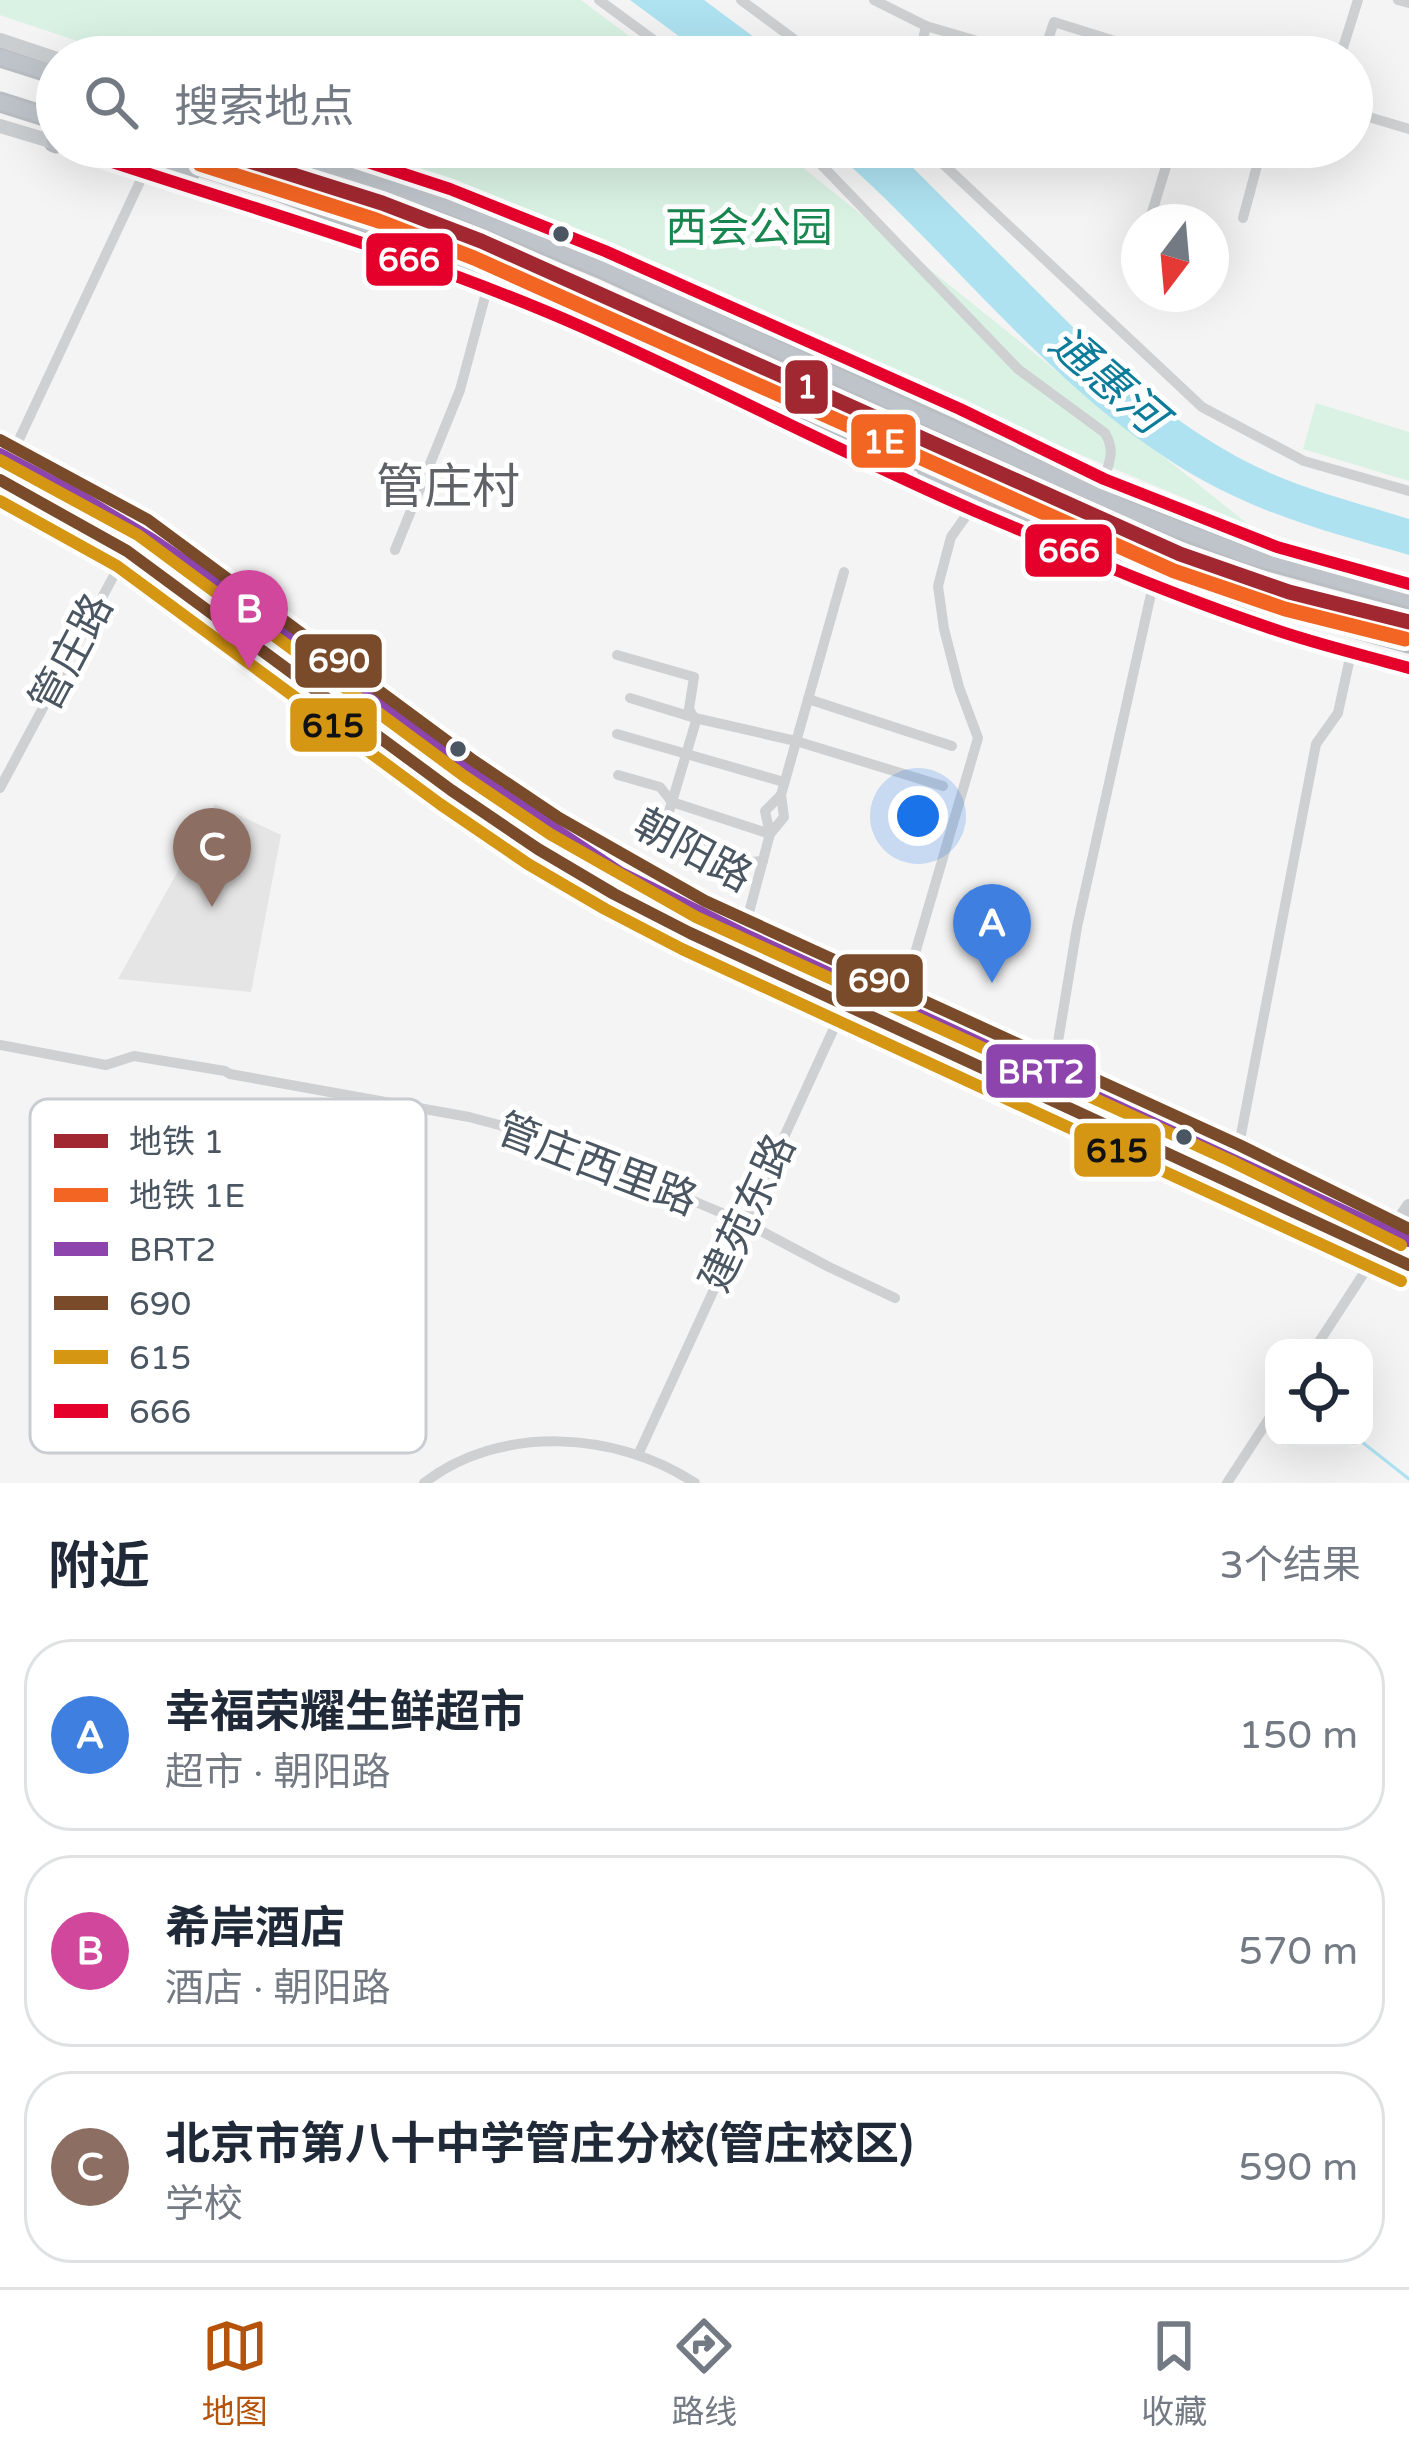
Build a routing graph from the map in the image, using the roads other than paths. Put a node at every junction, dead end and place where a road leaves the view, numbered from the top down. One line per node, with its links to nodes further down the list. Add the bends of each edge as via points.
1 (599, 0): 8 (street)
2 (741, 0): 9 (street)
3 (874, 0): 7 (street)
4 (1358, 0): 14 (street)
5 (1398, 0): 6 (street)
6 (1409, 3)
7 (926, 26): 10 (street); 11 (street)
8 (648, 36)
9 (790, 36)
10 (924, 36)
11 (960, 36)
12 (1049, 36): 13 (street, via 1054,22)
13 (1099, 36)
14 (1347, 36)
15 (0, 40): 16 (main road)
16 (36, 52)
17 (0, 57): 18 (highway)
18 (36, 68)
19 (0, 102): 20 (highway)
20 (36, 114)
21 (1373, 118): 23 (street)
22 (0, 126): 24 (main road)
23 (1409, 129)
24 (36, 136)
25 (130, 168): 34 (main road)
26 (172, 168): 35 (highway)
27 (206, 168): 35 (highway)
28 (336, 168): 53 (highway, via 561,252 1136,513 1246,555)
29 (386, 168): 43 (main road, via 605,251)
30 (825, 168): 43 (street, via 1018,369 1105,434 1112,454)
31 (948, 168): 45 (street, via 1202,407 1304,461)
32 (1166, 168): 36 (street)
33 (1256, 168): 37 (street)
34 (144, 173): 38 (main road); 41 (street)
35 (278, 191): 39 (highway, via 584,310)
36 (1155, 204)
37 (1243, 218)
38 (487, 289): 46 (main road, via 704,381); 48 (street, via 460,390)
39 (848, 427): 49 (highway); 54 (highway, via 1230,594)
40 (0, 440): 41 (street, 朝阳路)
41 (8, 451): 47 (highway, 朝阳路)
42 (0, 464): 47 (highway, 朝阳路)
43 (1104, 479): 51 (main road, via 1277,548)
44 (0, 480): 47 (street, 朝阳路)
45 (1409, 491)
46 (971, 509): 49 (main road); 74 (street, via 950,537 938,586 978,738)
47 (138, 535): 67 (street, 管庄路); 72 (street, 朝阳路, via 525,795); 73 (highway, 朝阳路, via 585,851); 73 (street, 朝阳路, via 451,790 538,848 690,933)
48 (395, 550)
49 (1087, 555): 52 (main road)
50 (844, 572): 59 (street)
51 (1409, 584)
52 (1153, 585): 55 (main road); 76 (street)
53 (1409, 598)
54 (1409, 643)
55 (1351, 653): 57 (main road); 79 (street, via 1338,712 1316,745)
56 (617, 655): 60 (street, via 694,677)
57 (1409, 668)
58 (630, 698): 60 (street)
59 (808, 699): 62 (street); 63 (street)
60 (694, 718): 62 (street); 64 (street)
61 (617, 734): 64 (street)
62 (796, 741): 66 (street); 68 (street)
63 (952, 746)
64 (686, 754): 68 (street); 69 (street)
65 (618, 776): 69 (street, via 659,788)
66 (943, 786)
67 (0, 788)
68 (783, 789): 70 (street, via 784,817)
69 (672, 802): 70 (street); 71 (street, via 664,832 738,863)
70 (770, 834): 71 (street)
71 (763, 861): 72 (street)
72 (747, 920): 73 (street, 朝阳路)
73 (853, 988): 74 (street, 朝阳路); 81 (street, 建苑东路); 82 (highway, 朝阳路)
74 (902, 990): 76 (street, 朝阳路)
75 (0, 1045): 77 (street, 管庄西里路, via 106,1065 134,1056)
76 (1055, 1060): 79 (street, 朝阳路)
77 (370, 1099)
78 (426, 1109): 81 (street, 管庄西里路, via 533,1134)
79 (1239, 1145): 82 (street, 朝阳路)
80 (1409, 1206): 82 (main road)
81 (744, 1222): 85 (street, 管庄西里路); 88 (street, 建苑东路)
82 (1397, 1234): 83 (highway, 朝阳路); 84 (street, 朝阳路); 86 (street)
83 (1409, 1252)
84 (1409, 1264)
85 (895, 1298)
86 (1321, 1339)
87 (1265, 1425): 91 (street)
88 (638, 1455): 89 (street, via 539,1440 476,1454); 90 (street)
89 (424, 1483)
90 (694, 1483)
91 (1227, 1483)

